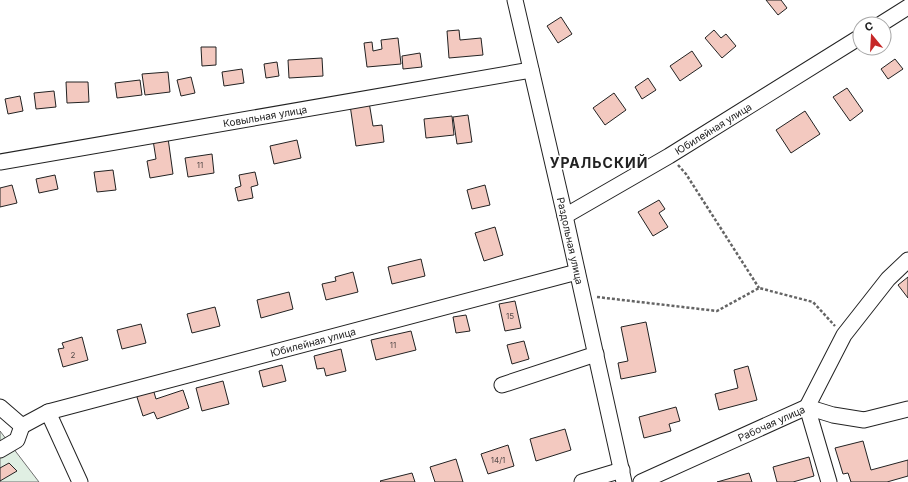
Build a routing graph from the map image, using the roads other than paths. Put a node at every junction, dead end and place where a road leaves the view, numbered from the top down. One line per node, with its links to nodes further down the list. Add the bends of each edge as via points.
1 (515, 0): 5 (street, Раздольная улица)
2 (908, 7): 3 (street)
3 (892, 17)
4 (852, 42): 7 (street, Юбилейная улица, via 669,156)
5 (531, 70): 6 (street, Ковыльная улица); 7 (street, Раздольная улица)
6 (0, 162)
7 (565, 216): 9 (street, Раздольная улица)
8 (908, 260): 13 (street, via 888,279 844,335)
9 (577, 272): 10 (street, Раздольная улица); 15 (street, Юбилейная улица)
10 (596, 354): 11 (street); 18 (street, Раздольная улица)
11 (502, 385)
12 (0, 407): 16 (street)
13 (807, 407): 14 (street, Рабочая улица, via 833,415 864,420); 21 (street, Рабочая улица); 22 (street)
14 (908, 409)
15 (48, 412): 16 (street, Юбилейная улица); 19 (street)
16 (22, 426): 17 (street, via 17,440)
17 (0, 450)
18 (623, 476): 20 (street)
19 (80, 482)
20 (582, 482)
21 (641, 482)
22 (829, 482)

